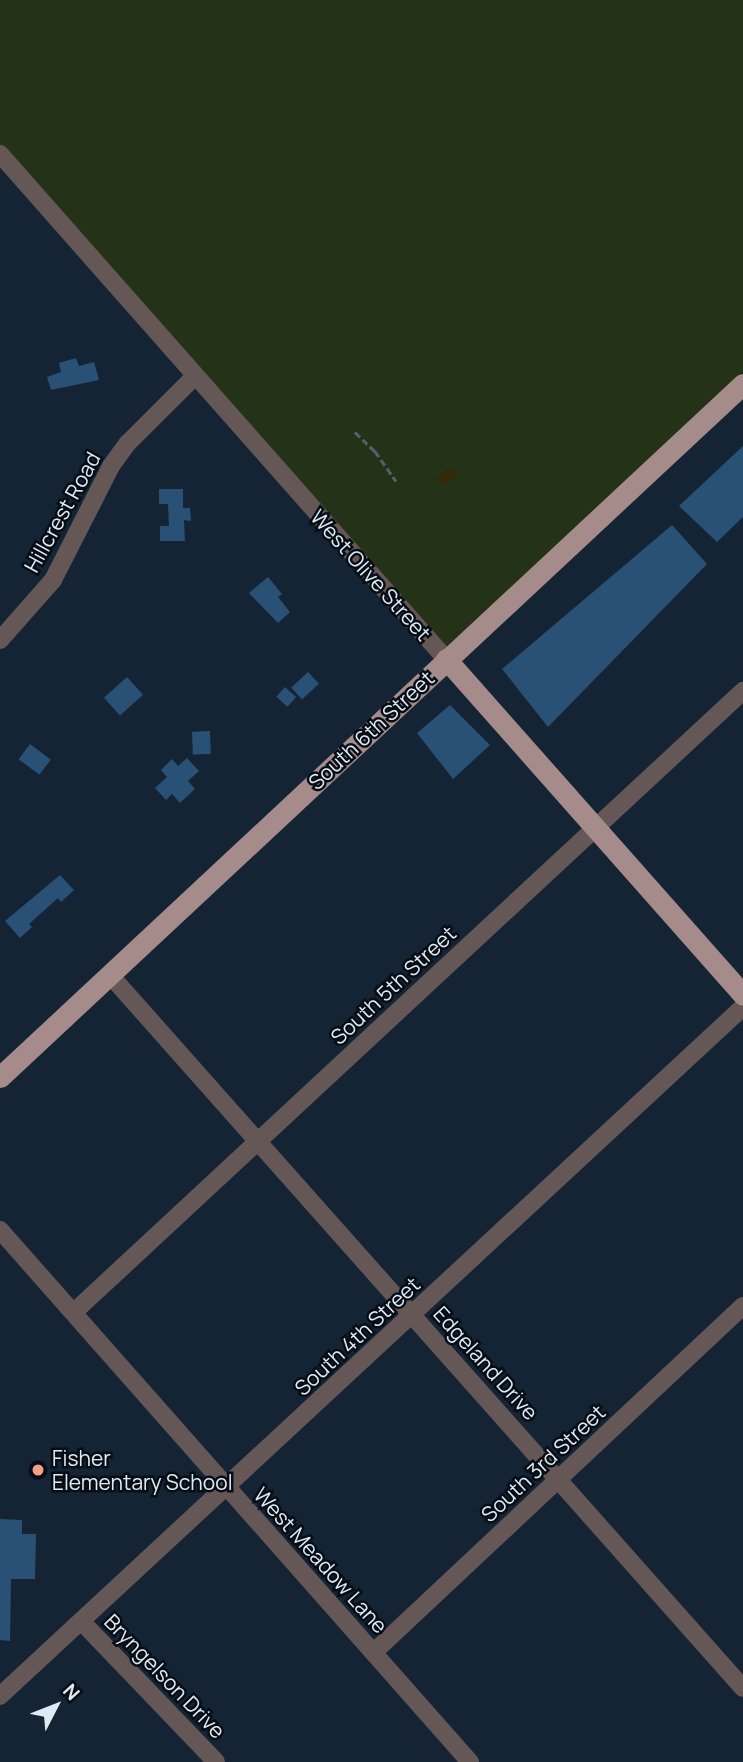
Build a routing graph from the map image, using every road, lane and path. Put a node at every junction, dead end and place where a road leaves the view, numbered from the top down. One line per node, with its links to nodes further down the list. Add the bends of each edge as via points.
1 (0, 153): 2 (street, West Olive Street)
2 (195, 376): 6 (street, Hillcrest Road, via 128,443 111,466 53,580); 7 (street, West Olive Street)
3 (743, 384): 7 (main road, South 6th Street)
4 (355, 432): 5 (path)
5 (396, 481)
6 (0, 639)
7 (446, 659): 9 (main road, West Olive Street); 10 (main road, South 6th Street)
8 (743, 691): 9 (street, South 5th Street)
9 (596, 828): 11 (main road, West Olive Street); 14 (street, South 5th Street)
10 (110, 975): 13 (main road, South 6th Street); 14 (street, Edgeland Drive)
11 (743, 995)
12 (743, 1007): 18 (street, South 4th Street)
13 (0, 1077)
14 (259, 1141): 17 (street, South 5th Street); 18 (street, Edgeland Drive)
15 (0, 1230): 17 (street, West Meadow Lane)
16 (743, 1306): 19 (street, South 3rd Street)
17 (74, 1312): 20 (street, West Meadow Lane)
18 (412, 1315): 19 (street, Edgeland Drive); 20 (street, South 4th Street)
19 (559, 1479): 22 (street, South 3rd Street); 23 (street, Edgeland Drive)
20 (227, 1487): 21 (street, South 4th Street); 22 (street, West Meadow Lane)
21 (81, 1621): 24 (street, South 4th Street); 25 (street, Bryngelson Drive)
22 (374, 1652): 26 (street, West Meadow Lane)
23 (743, 1688)
24 (0, 1696)
25 (216, 1762)
26 (470, 1762)

